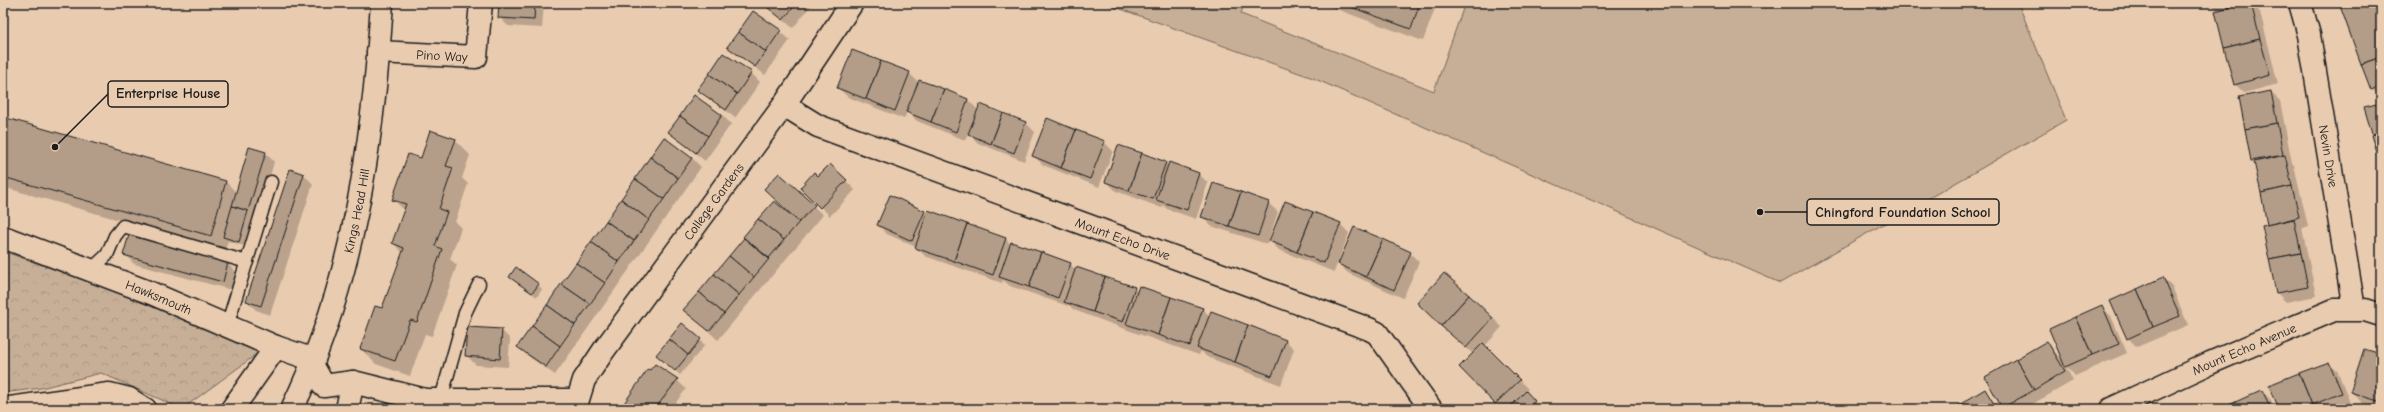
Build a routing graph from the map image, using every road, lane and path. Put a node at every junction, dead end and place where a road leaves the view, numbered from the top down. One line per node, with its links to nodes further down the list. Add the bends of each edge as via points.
1 (382, 3): 5 (street, Kings Head Hill)
2 (481, 3): 5 (street, Pino Way, via 476,57)
3 (852, 3): 6 (street, College Gardens)
4 (2300, 3): 12 (street, Nevin Drive, via 2309,36)
5 (378, 52): 16 (street, Kings Head Hill, via 370,136 349,253 332,314)
6 (784, 105): 19 (street, College Gardens, via 604,350 584,380); 25 (street, Mount Echo Drive, via 818,126 1369,329 1377,333)
7 (271, 182): 9 (lane)
8 (3, 237): 10 (street, Hawksmouth)
9 (247, 262): 10 (lane, via 124,226 115,236 107,255); 14 (lane)
10 (91, 270): 14 (street, Hawksmouth)
11 (479, 284): 18 (lane, via 466,313)
12 (2354, 309): 13 (street, Mount Echo Avenue); 26 (street, Mount Echo Avenue, via 2334,310)
13 (2381, 315)
14 (227, 326): 15 (street, Hawksmouth)
15 (276, 347): 16 (street, Hawksmouth); 22 (street)
16 (314, 363): 17 (street, College Gardens, via 324,386); 23 (street, Kings Head Hill)
17 (353, 382): 18 (street, College Gardens, via 425,400); 24 (street)
18 (441, 399): 19 (street, College Gardens)
19 (576, 404)
20 (3, 409): 21 (street, via 109,394 129,399)
21 (145, 409)
22 (232, 409)
23 (292, 409)
24 (347, 409)
25 (1431, 409)
26 (2110, 409)

